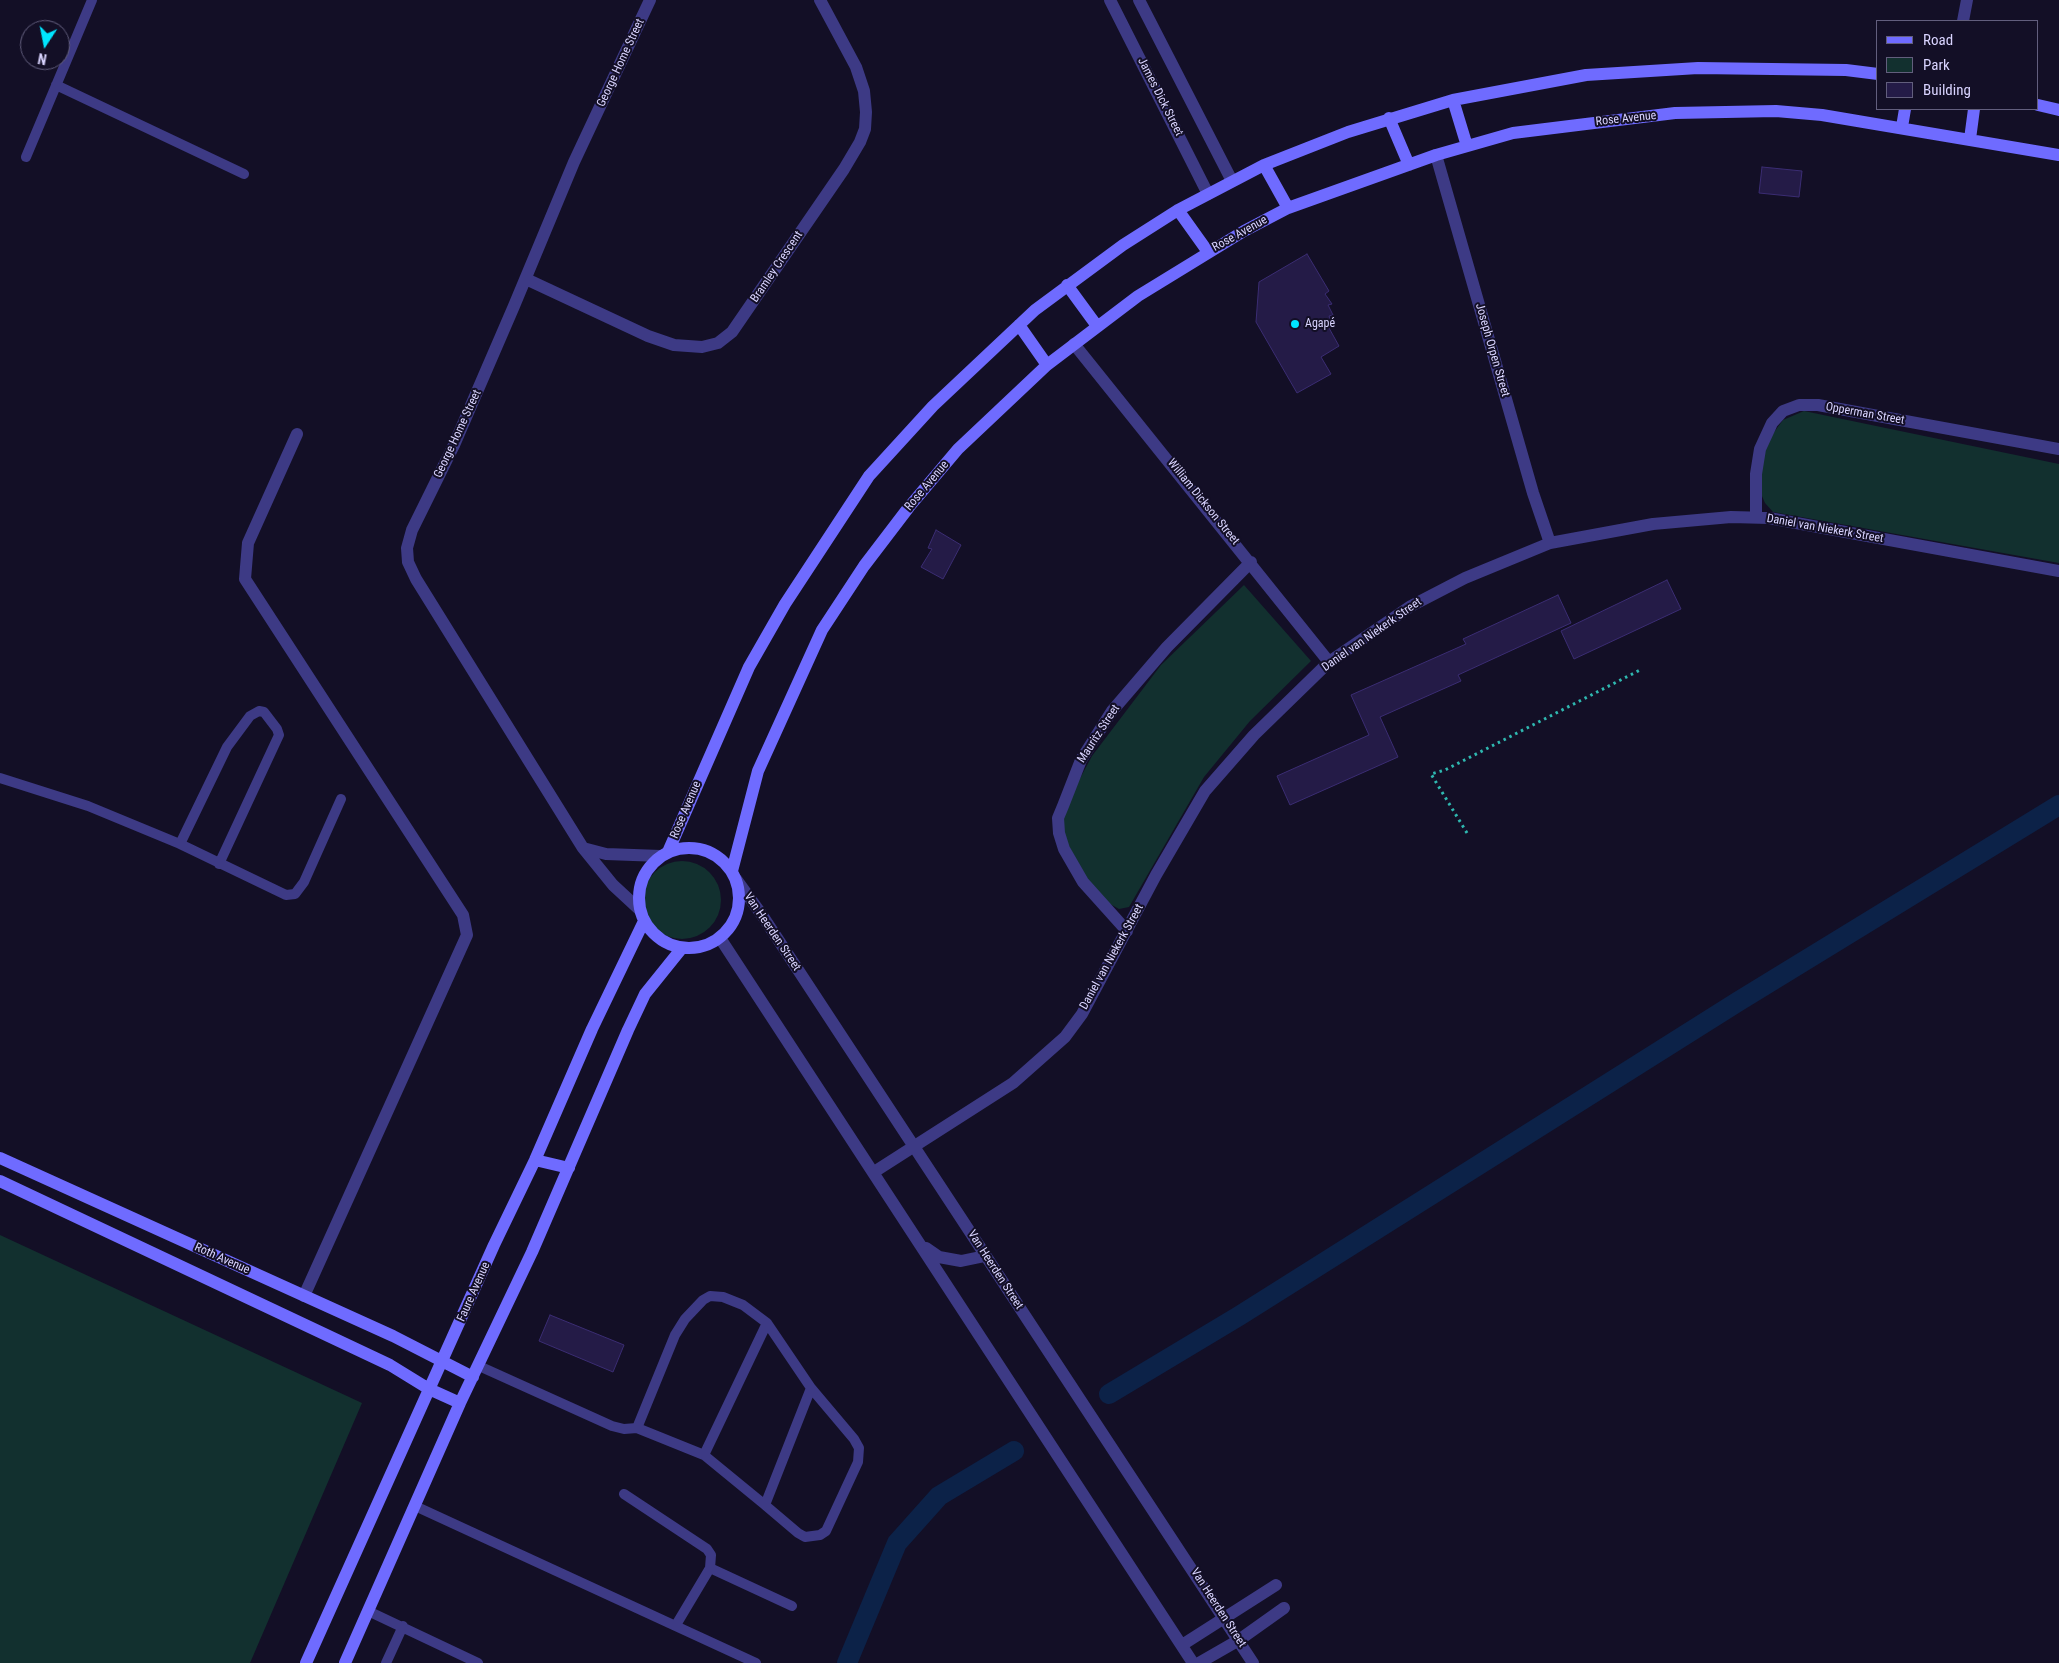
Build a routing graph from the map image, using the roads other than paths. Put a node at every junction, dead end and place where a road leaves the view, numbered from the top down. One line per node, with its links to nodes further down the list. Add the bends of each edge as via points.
1 (92, 0): 9 (lane)
2 (650, 0): 30 (street, George Home Street, via 574,162)
3 (820, 0): 30 (street, Bramley Crescent, via 856,67 864,91 865,129 844,169 732,332 718,342 702,347 674,345)
4 (1110, 0): 26 (street, James Dick Street)
5 (1139, 0): 25 (street, James Dick Street)
6 (1967, 0): 7 (street)
7 (1963, 20)
8 (1876, 74): 10 (street, Rose Avenue, via 1782,68 1679,69 1586,75)
9 (56, 85): 21 (lane); 24 (lane)
10 (1453, 100): 15 (street, Rose Avenue); 18 (street)
11 (2039, 105): 14 (street)
12 (1905, 110): 16 (street)
13 (1974, 110): 17 (street)
14 (2059, 110)
15 (1390, 118): 22 (street, Rose Avenue); 23 (street)
16 (1902, 127): 17 (street, Rose Avenue); 18 (street, Rose Avenue, via 1776,111 1676,113 1513,134)
17 (1970, 139): 20 (street, Rose Avenue)
18 (1467, 146): 19 (street, Rose Avenue)
19 (1436, 155): 23 (street, Rose Avenue); 39 (street, Joseph Orpen Street)
20 (2059, 155)
21 (26, 157)
22 (1264, 165): 25 (street, Rose Avenue); 27 (street)
23 (1409, 165): 27 (street, Rose Avenue)
24 (244, 174)
25 (1232, 181): 26 (street, Rose Avenue)
26 (1208, 194): 28 (street, Rose Avenue)
27 (1288, 208): 29 (street, Rose Avenue)
28 (1178, 210): 29 (street); 31 (street, Rose Avenue)
29 (1208, 252): 33 (street, Rose Avenue)
30 (526, 280): 46 (street, George Home Street, via 454,445 412,530 407,548 408,562)
31 (1067, 285): 32 (street, Rose Avenue); 33 (street)
32 (1019, 325): 35 (street); 47 (street, Rose Avenue, via 932,406 870,476 830,533 748,667)
33 (1097, 326): 34 (street, Rose Avenue)
34 (1074, 344): 35 (street, Rose Avenue); 40 (street, William Dickson Street)
35 (1047, 365): 49 (street, Rose Avenue, via 958,449 864,566 822,630 758,771)
36 (297, 434): 62 (street, via 248,543 245,579 463,915 467,935)
37 (2059, 449): 38 (street, Opperman Street, via 1799,405 1783,410 1772,422 1760,449 1756,474)
38 (1756, 517): 39 (street, Daniel van Niekerk Street, via 1653,524); 41 (street, Daniel van Niekerk Street)
39 (1550, 544): 42 (street, Daniel van Niekerk Street, via 1465,578 1419,602)
40 (1251, 562): 42 (street, William Dickson Street); 51 (street, Mauritz Street, via 1167,647 1112,712 1081,760 1062,806 1059,826 1064,849 1083,882)
41 (2059, 571)
42 (1329, 662): 51 (street, Daniel van Niekerk Street, via 1254,735 1205,791)
43 (0, 778): 45 (lane, via 88,806)
44 (341, 799): 48 (lane, via 304,882 295,894 286,895)
45 (180, 844): 48 (lane); 48 (lane, via 227,747 250,716 259,710 264,712 279,735)
46 (583, 848): 47 (street, via 606,854); 50 (street, George Home Street)
47 (665, 854): 49 (street, via 682,848 710,853 722,860); 50 (street, via 650,866 642,879 639,894)
48 (219, 864)
49 (734, 875): 52 (street, via 739,891 736,918); 54 (street, Van Heerden Street)
50 (642, 915): 53 (street, via 649,929 664,942); 56 (street, Faure Avenue)
51 (1127, 931): 54 (street, Daniel van Niekerk Street, via 1082,1014 1065,1037 1013,1083)
52 (720, 938): 53 (street, via 704,946); 58 (street)
53 (682, 948): 57 (street, via 645,994)
54 (915, 1147): 58 (street, Daniel van Niekerk Street); 61 (street, Van Heerden Street)
55 (0, 1158): 62 (street, Roth Avenue)
56 (535, 1160): 57 (street); 64 (street, Faure Avenue)
57 (569, 1168): 65 (street)
58 (874, 1172): 60 (street)
59 (0, 1181): 67 (street, Roth Avenue, via 390,1365)
60 (922, 1245): 61 (street, via 939,1257 961,1260); 83 (street)
61 (985, 1256): 79 (street, Van Heerden Street)
62 (304, 1296): 64 (street, Roth Avenue)
63 (767, 1323): 66 (lane); 69 (lane, via 743,1305 723,1297 710,1296 703,1300 675,1335); 70 (lane)
64 (443, 1360): 65 (street, Roth Avenue); 67 (street, Faure Avenue)
65 (476, 1371): 68 (street); 69 (lane, via 612,1426)
66 (811, 1388): 72 (lane); 72 (lane, via 854,1439 859,1448 858,1462 826,1531 820,1535 805,1537)
67 (429, 1389): 68 (street, Roth Avenue); 84 (street, Faure Avenue)
68 (460, 1403): 73 (street)
69 (637, 1428): 70 (lane)
70 (704, 1455): 72 (lane)
71 (624, 1494): 74 (lane, via 707,1549 712,1560)
72 (765, 1505)
73 (415, 1506): 78 (street); 80 (lane)
74 (710, 1568): 76 (lane); 80 (lane)
75 (1276, 1585): 79 (street)
76 (792, 1606)
77 (1284, 1608): 82 (street)
78 (368, 1611): 81 (lane); 85 (street)
79 (1226, 1619): 82 (street, Van Heerden Street); 83 (street)
80 (676, 1625): 88 (lane)
81 (403, 1626): 86 (lane); 87 (lane)
82 (1239, 1640): 90 (street); 91 (street, Van Heerden Street)
83 (1182, 1645): 89 (street)
84 (306, 1663)
85 (345, 1663)
86 (386, 1663)
87 (478, 1663)
88 (756, 1663)
89 (1193, 1663)
90 (1199, 1663)
91 (1253, 1663)

